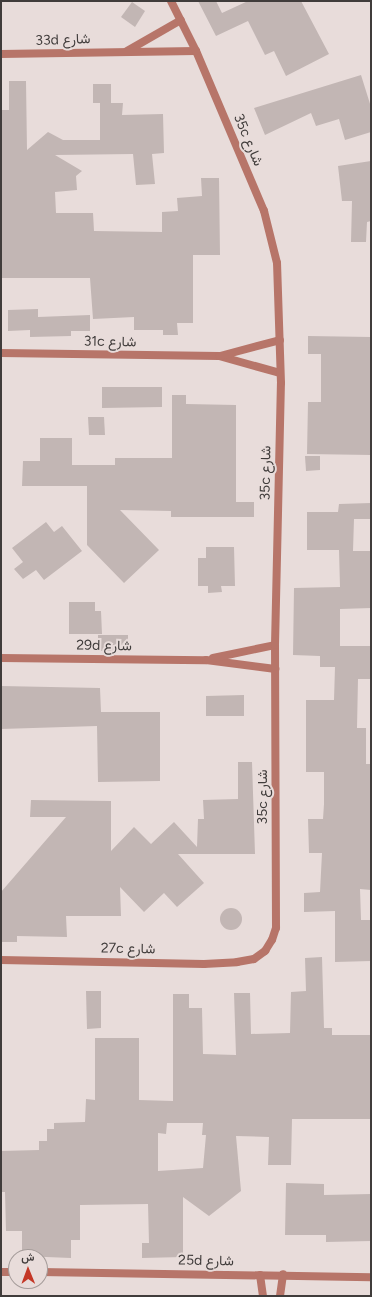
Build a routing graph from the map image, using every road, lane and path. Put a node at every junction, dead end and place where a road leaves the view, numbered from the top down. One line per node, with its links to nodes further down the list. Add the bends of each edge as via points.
1 (171, 1): 2 (street, 35c شارع)
2 (181, 20): 3 (street, 33d شارع); 4 (street, 35c شارع)
3 (126, 51): 4 (street, 33d شارع); 5 (street, 33d شارع)
4 (196, 51): 6 (street, 35c شارع, via 254,186 272,237 279,290)
5 (1, 54)
6 (280, 340): 8 (street, 31c شارع); 9 (street, 35c شارع)
7 (1, 353): 8 (street, 31c شارع)
8 (219, 356): 9 (street, 31c شارع)
9 (280, 373): 10 (street, 35c شارع)
10 (275, 645): 12 (street, 29d شارع); 13 (street, 35c شارع)
11 (1, 658): 12 (street, 29d شارع)
12 (206, 660): 13 (street, 29d شارع)
13 (275, 669): 14 (street, 35c شارع, via 277,915 272,940)
14 (254, 959): 15 (street, 27c شارع, via 221,964)
15 (1, 960)
16 (48, 1272): 18 (street, 25d شارع)
17 (283, 1274): 18 (street, 25d شارع); 19 (street, 25d شارع); 21 (street)
18 (260, 1275): 20 (street)
19 (371, 1276)
20 (262, 1296)
21 (280, 1296)

